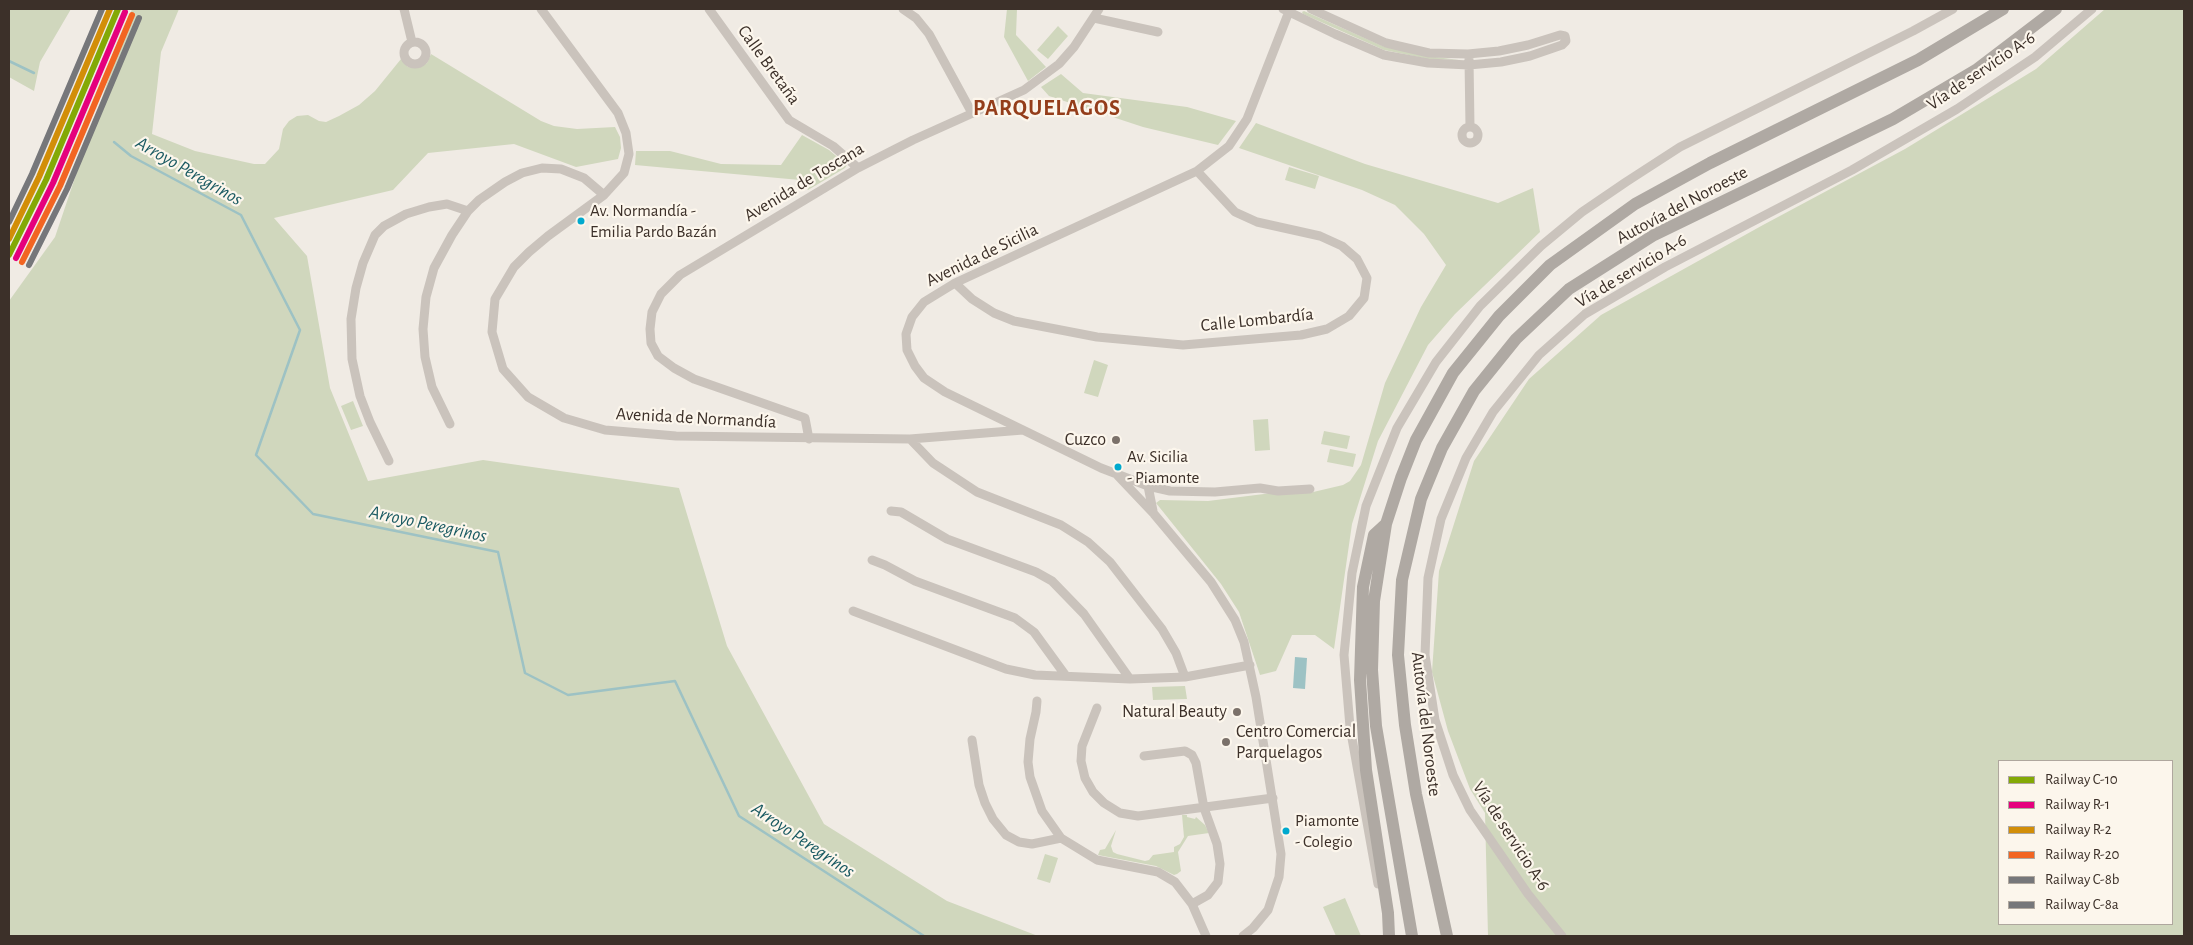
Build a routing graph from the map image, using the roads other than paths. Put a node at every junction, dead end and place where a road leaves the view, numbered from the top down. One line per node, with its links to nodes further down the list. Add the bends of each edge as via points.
1 (404, 9): 14 (street)
2 (541, 9): 21 (street, Avenida de Normandía, via 618,112 626,133 629,154 624,173)
3 (709, 9): 19 (street, Calle Bretaña, via 789,120 833,146)
4 (904, 9): 17 (street, via 929,34)
5 (1099, 9): 12 (street, Avenida de Toscana)
6 (1311, 9): 15 (street, via 1386,43 1429,53)
7 (1953, 9): 51 (street, via 1680,147 1582,212 1541,246 1480,306 1436,362 1397,428 1366,506 1352,573 1344,655 1350,727)
8 (2002, 9): 34 (highway, Autovía del Noroeste, via 1918,60 1710,162 1635,204 1550,265 1499,316 1453,373 1416,440)
9 (2056, 9): 53 (highway, Autovía del Noroeste, via 1976,70 1893,119 1654,235 1569,288 1516,340 1474,391 1442,448 1421,499 1402,580 1398,655 1416,794)
10 (2092, 9): 54 (street, Vía de servicio A-6, via 2035,57 1957,109 1852,170 1665,267 1586,314 1539,355 1493,412 1466,458 1441,519 1428,578 1425,655 1435,720 1453,775 1470,810 1528,894)
11 (1288, 10): 16 (street, via 1384,55 1428,64); 20 (street, Avenida de Sicilia, via 1247,119 1229,146)
12 (1094, 18): 13 (street); 17 (street, Avenida de Toscana, via 1059,64 1040,79 1006,99)
13 (1158, 32)
14 (412, 42)
15 (1468, 54): 16 (street); 16 (street, via 1499,51 1560,35 1565,36 1566,41 1530,56)
16 (1469, 65): 18 (street)
17 (972, 113): 19 (street, Avenida de Toscana)
18 (1470, 127)
19 (858, 168): 26 (street, Avenida de Toscana, via 680,275 661,294 652,312 651,343 658,356 694,379 805,418)
20 (1198, 171): 23 (street, Avenida de Sicilia); 23 (street, Calle Lombardía, via 1235,212 1257,222 1320,236 1342,246 1357,259 1366,278 1364,298 1349,316 1327,329 1301,335 1183,345 1097,337 1014,320 994,314)
21 (604, 195): 22 (street, via 584,178 562,169 542,168 505,182); 26 (street, Avenida de Normandía, via 529,252 503,283 495,300 492,332 503,369 528,397 564,418 605,430 676,436)
22 (468, 211): 24 (street, via 434,268 426,297 423,329 432,387); 28 (street, via 447,204 406,214 384,226 376,235 363,263 352,319 352,359 360,396)
23 (955, 283): 25 (street, Avenida de Sicilia, via 924,302 912,316 906,334 907,350 924,378 945,392)
24 (450, 424)
25 (1023, 430): 27 (street, Avenida de Normandía); 29 (street, Avenida de Sicilia)
26 (809, 439): 27 (street, Avenida de Normandía)
27 (910, 439): 39 (street, via 933,464 977,492 1061,525 1088,542 1110,562 1162,629)
28 (389, 461)
29 (1115, 474): 30 (street, Avenida de Sicilia); 33 (street)
30 (1148, 486): 31 (street, Avenida de Sicilia, via 1170,491 1215,492 1260,488 1278,491); 33 (street)
31 (1310, 489)
32 (890, 511): 40 (street, via 901,512 947,539 1052,581 1084,614)
33 (1154, 514): 37 (street, via 1224,600 1244,642)
34 (1386, 524): 51 (highway, via 1374,535 1363,587 1360,680 1366,770 1388,913); 52 (highway, Autovía del Noroeste, via 1374,601 1372,670 1376,726)
35 (872, 560): 38 (street, via 915,581 1015,618 1034,632)
36 (853, 611): 38 (street, via 1006,670)
37 (1250, 666): 39 (street); 45 (street)
38 (1066, 676): 40 (street)
39 (1185, 677): 40 (street)
40 (1130, 679)
41 (1036, 701): 47 (street, via 1028,762 1030,777 1042,811)
42 (1097, 708): 46 (street, via 1082,746 1081,760 1085,778 1104,803 1120,813 1138,816)
43 (972, 740): 47 (street, via 985,804 1006,835 1032,844)
44 (1144, 756): 46 (street, via 1179,751 1192,755)
45 (1273, 798): 46 (street); 50 (street, via 1281,854 1280,877 1268,910)
46 (1204, 808): 48 (street, via 1217,844 1218,882 1208,895)
47 (1061, 838): 48 (street, via 1097,860 1158,872 1175,882)
48 (1192, 904): 49 (street)
49 (1206, 936)
50 (1243, 936)
51 (1387, 936)
52 (1412, 936)
53 (1447, 936)
54 (1562, 936)

